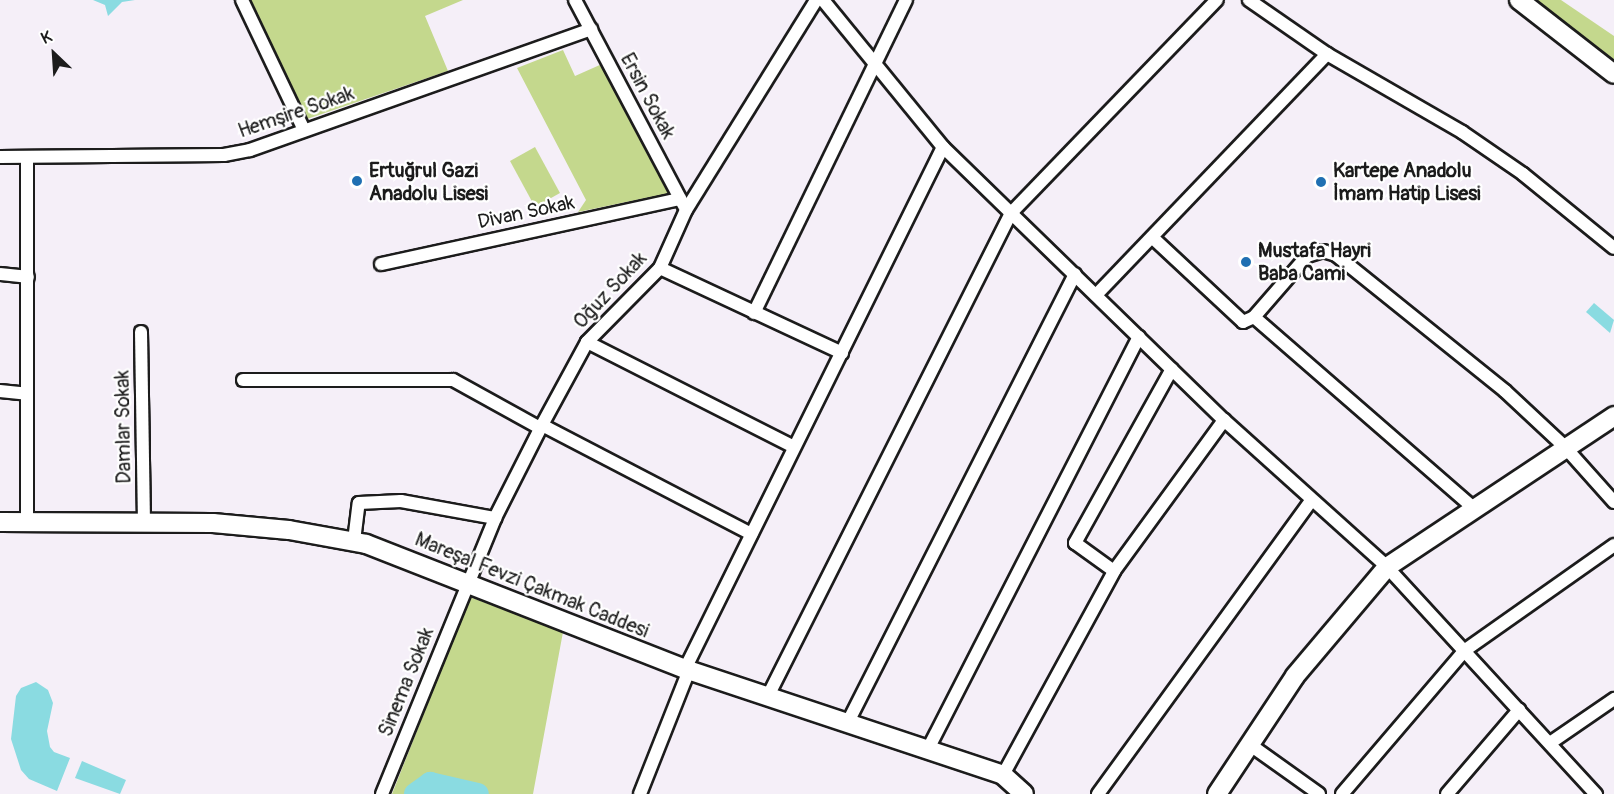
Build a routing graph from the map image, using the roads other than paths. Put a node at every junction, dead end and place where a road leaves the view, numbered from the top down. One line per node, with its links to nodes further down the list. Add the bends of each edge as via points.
1 (242, 0): 13 (street)
2 (575, 0): 9 (street, Ersin Sokak)
3 (816, 0): 17 (street, Oğuz Sokak)
4 (823, 0): 11 (street)
5 (906, 0): 11 (street)
6 (1217, 0): 18 (street)
7 (1249, 0): 10 (street)
8 (1519, 0): 12 (street)
9 (591, 30): 13 (street, Hemşire Sokak); 17 (street, Ersin Sokak)
10 (1327, 54): 19 (street); 20 (street, via 1471,138 1523,174)
11 (875, 66): 14 (street); 27 (street)
12 (1614, 74)
13 (304, 130): 16 (street, Hemşire Sokak, via 224,155)
14 (943, 147): 18 (street); 32 (street)
15 (0, 157): 16 (street, Hemşire Sokak)
16 (27, 158): 25 (street)
17 (683, 204): 21 (street, Divan Sokak); 22 (street, Oğuz Sokak)
18 (1011, 213): 24 (street); 57 (street, via 904,418)
19 (1153, 238): 26 (street); 28 (street, via 1237,317 1248,322)
20 (1614, 248)
21 (381, 264)
22 (660, 268): 27 (street); 31 (street, Oğuz Sokak)
23 (0, 274): 25 (street)
24 (1075, 274): 26 (street); 60 (street)
25 (28, 277): 36 (street)
26 (1096, 295): 30 (street)
27 (754, 313): 32 (street)
28 (1254, 317): 40 (street, via 1307,256 1323,251 1336,255 1505,390); 44 (street)
29 (141, 332): 48 (street, Damlar Sokak)
30 (1139, 337): 33 (street); 63 (street)
31 (587, 342): 39 (street, Oğuz Sokak); 41 (street)
32 (842, 353): 41 (street)
33 (1172, 369): 38 (street); 53 (street, via 1075,543)
34 (243, 380): 39 (street, via 453,380)
35 (0, 391): 36 (street)
36 (27, 394): 47 (street)
37 (1614, 416): 40 (street)
38 (1224, 420): 42 (street); 53 (street)
39 (541, 426): 45 (street, Oğuz Sokak); 49 (street)
40 (1564, 446): 43 (street); 44 (street)
41 (794, 447): 49 (street)
42 (1311, 501): 52 (street); 68 (street)
43 (1614, 502)
44 (1474, 508): 52 (street)
45 (495, 518): 50 (street, via 401,501 358,503); 54 (street, Oğuz Sokak)
46 (0, 522): 47 (street, Mareşal Fevzi Çakmak Caddesi)
47 (27, 522): 48 (street, Mareşal Fevzi Çakmak Caddesi)
48 (144, 522): 50 (street, Mareşal Fevzi Çakmak Caddesi, via 247,525)
49 (751, 534): 56 (street)
50 (354, 541): 54 (street, Mareşal Fevzi Çakmak Caddesi)
51 (1614, 545): 55 (street)
52 (1387, 567): 55 (street); 62 (street, via 1295,676)
53 (1114, 571): 64 (street)
54 (467, 585): 56 (street, Mareşal Fevzi Çakmak Caddesi); 66 (street, Sinema Sokak)
55 (1464, 651): 59 (street); 71 (street)
56 (687, 670): 57 (street, Mareşal Fevzi Çakmak Caddesi); 67 (street)
57 (769, 694): 60 (street, Mareşal Fevzi Çakmak Caddesi)
58 (1614, 699): 61 (street)
59 (1519, 710): 61 (street); 72 (street)
60 (848, 722): 63 (street, Mareşal Fevzi Çakmak Caddesi)
61 (1550, 743): 73 (street)
62 (1249, 744): 69 (street); 70 (street)
63 (928, 749): 64 (street, Mareşal Fevzi Çakmak Caddesi)
64 (1004, 775): 65 (street, Mareşal Fevzi Çakmak Caddesi)
65 (1020, 793)
66 (382, 794)
67 (640, 794)
68 (1098, 794)
69 (1217, 794)
70 (1319, 794)
71 (1342, 794)
72 (1447, 794)
73 (1596, 794)

